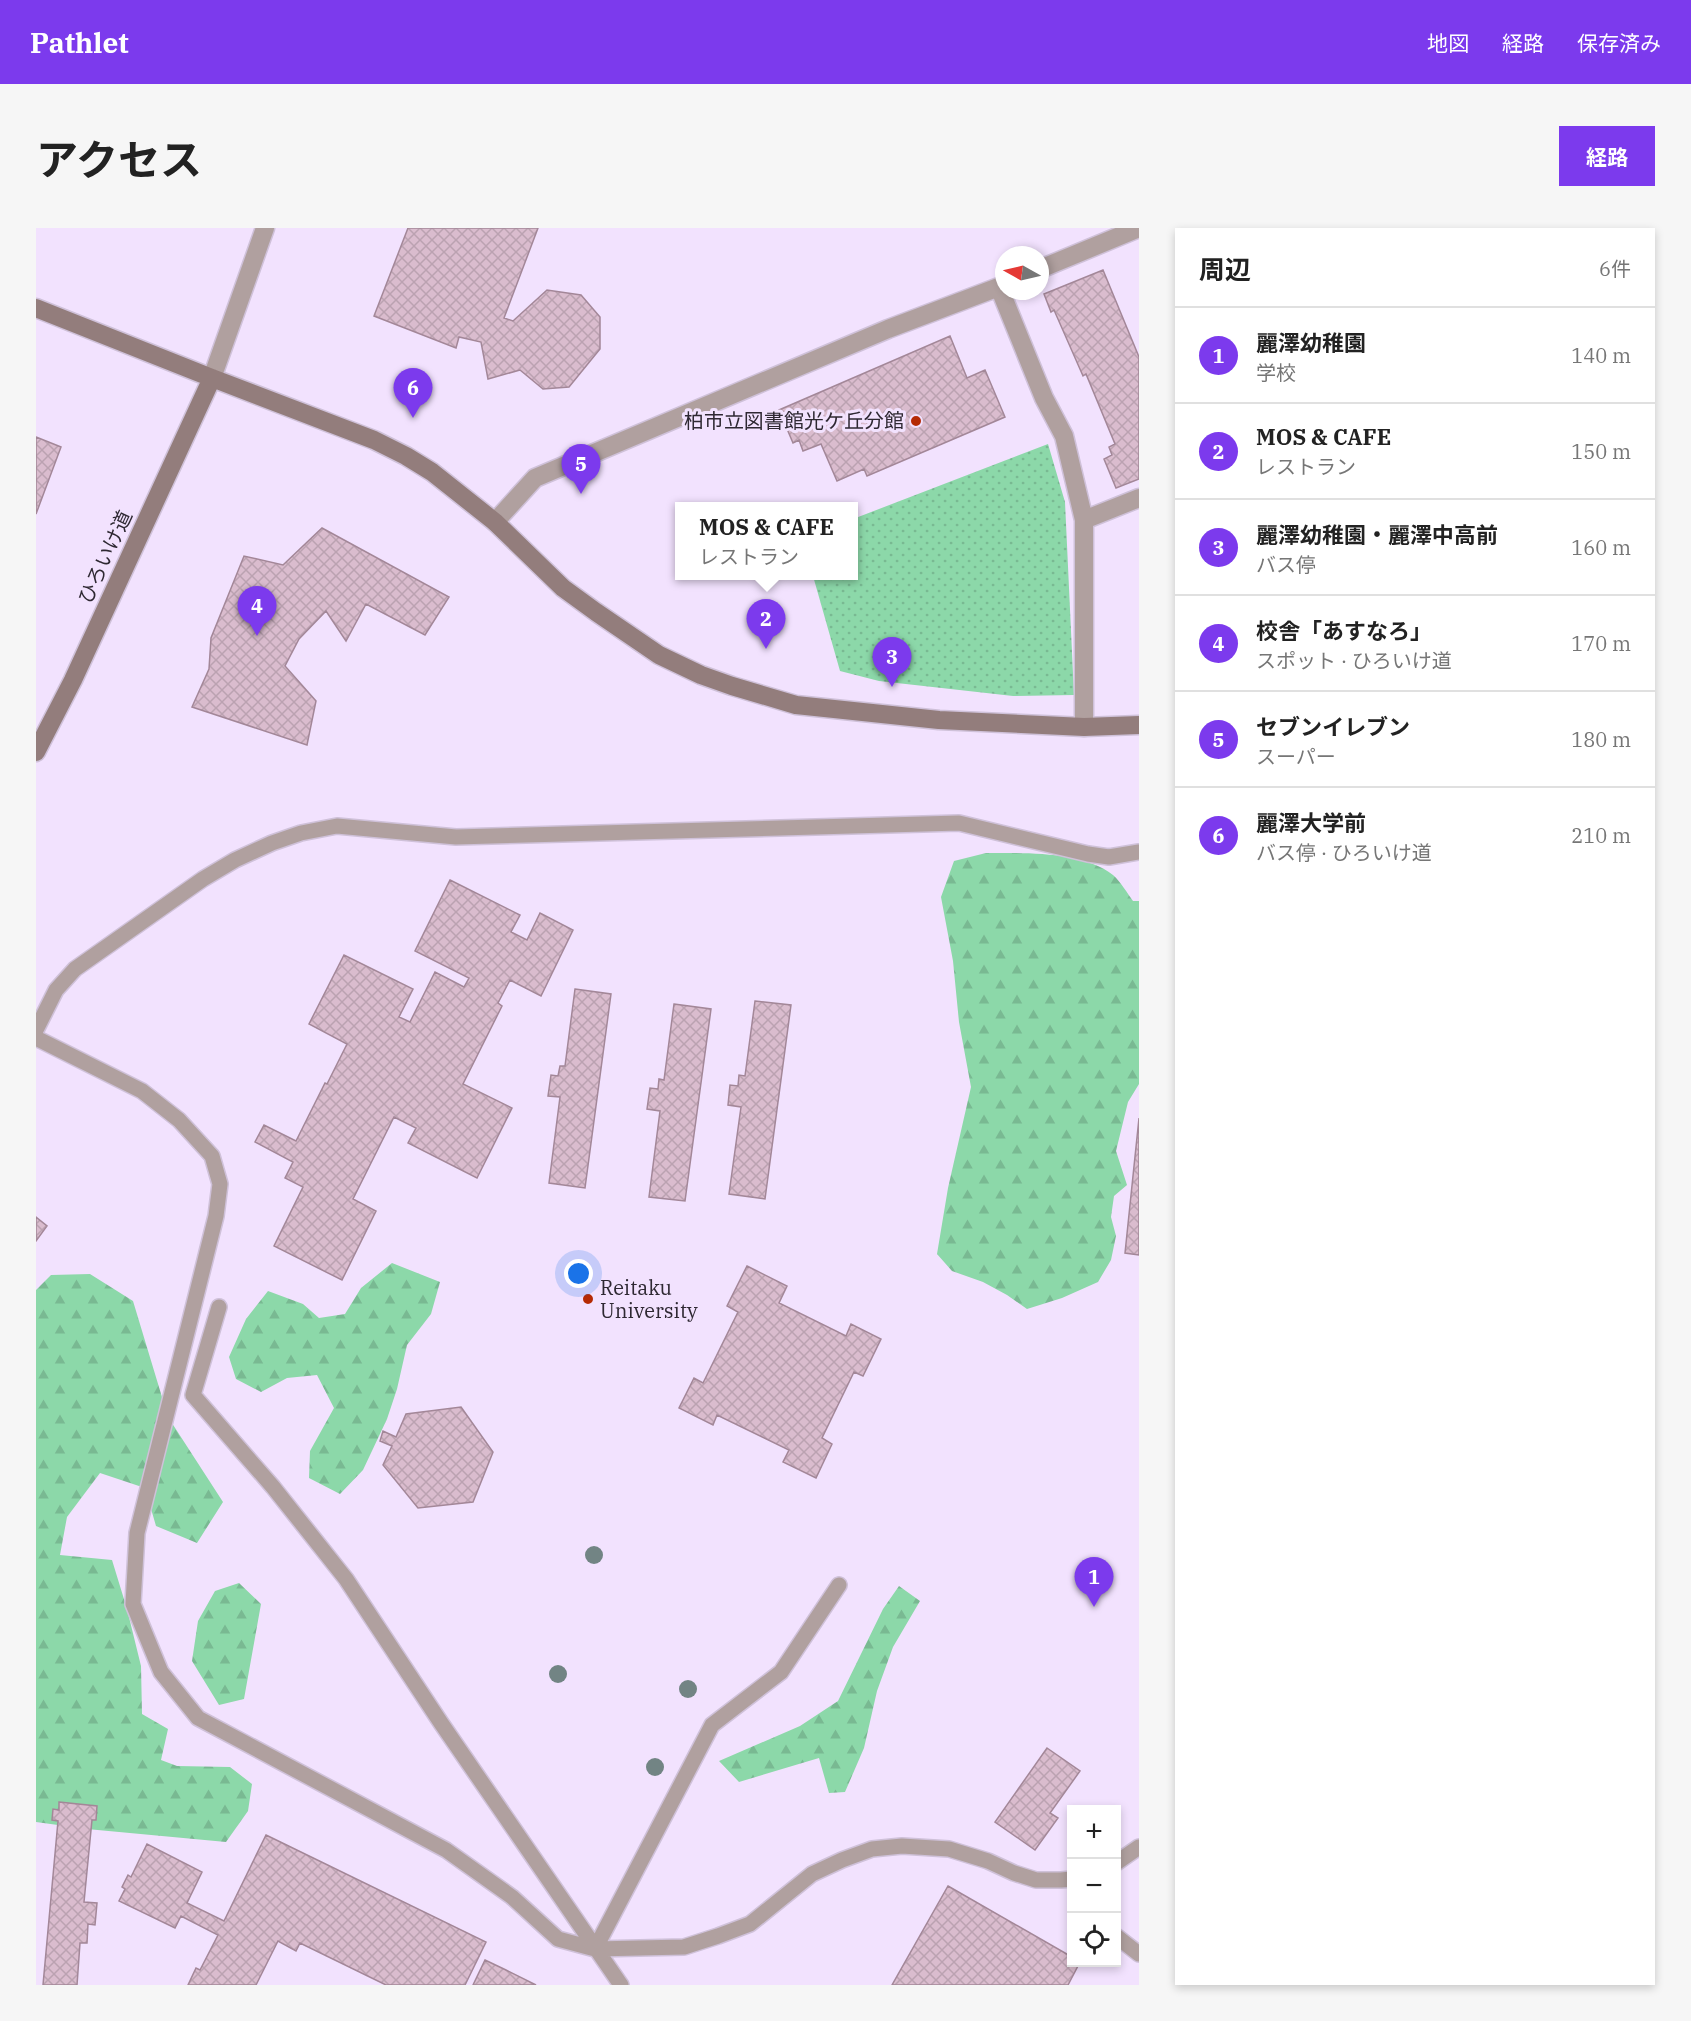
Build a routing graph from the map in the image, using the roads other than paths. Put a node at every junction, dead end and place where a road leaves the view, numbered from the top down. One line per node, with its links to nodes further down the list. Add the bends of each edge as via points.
1 (266, 228): 7 (street)
2 (1138, 228): 3 (street)
3 (1049, 266)
4 (995, 289): 10 (street, via 878,333 535,478)
5 (1007, 300): 9 (street, via 1044,398 1064,436)
6 (36, 308): 7 (street)
7 (212, 378): 10 (street, via 385,445 432,472); 13 (street, ひろいけ道)
8 (1139, 498): 9 (street)
9 (1084, 520): 12 (street)
10 (495, 522): 12 (street, via 563,588 658,655 732,686 796,705 939,720)
11 (1139, 725): 12 (street)
12 (1084, 727)
13 (36, 752)
14 (1139, 852): 15 (lane, via 1109,857 1088,854 959,823 456,837 337,826 272,843 203,879 75,969 56,990)
15 (36, 1029)
16 (36, 1038): 23 (lane, via 142,1091 178,1120 212,1156 220,1184 216,1216 137,1533 133,1604 161,1672 198,1719 447,1850 512,1898 558,1939)
17 (219, 1307): 23 (lane, via 193,1395 346,1579)
18 (839, 1585): 23 (lane, via 781,1672 712,1725)
19 (1139, 1847): 20 (lane)
20 (1121, 1860)
21 (1067, 1879): 23 (lane, via 1036,1880 949,1849 902,1846 872,1850 812,1874 750,1923 718,1936 684,1947)
22 (1121, 1940): 24 (lane)
23 (595, 1949): 25 (lane)
24 (1139, 1954)
25 (621, 1985)

